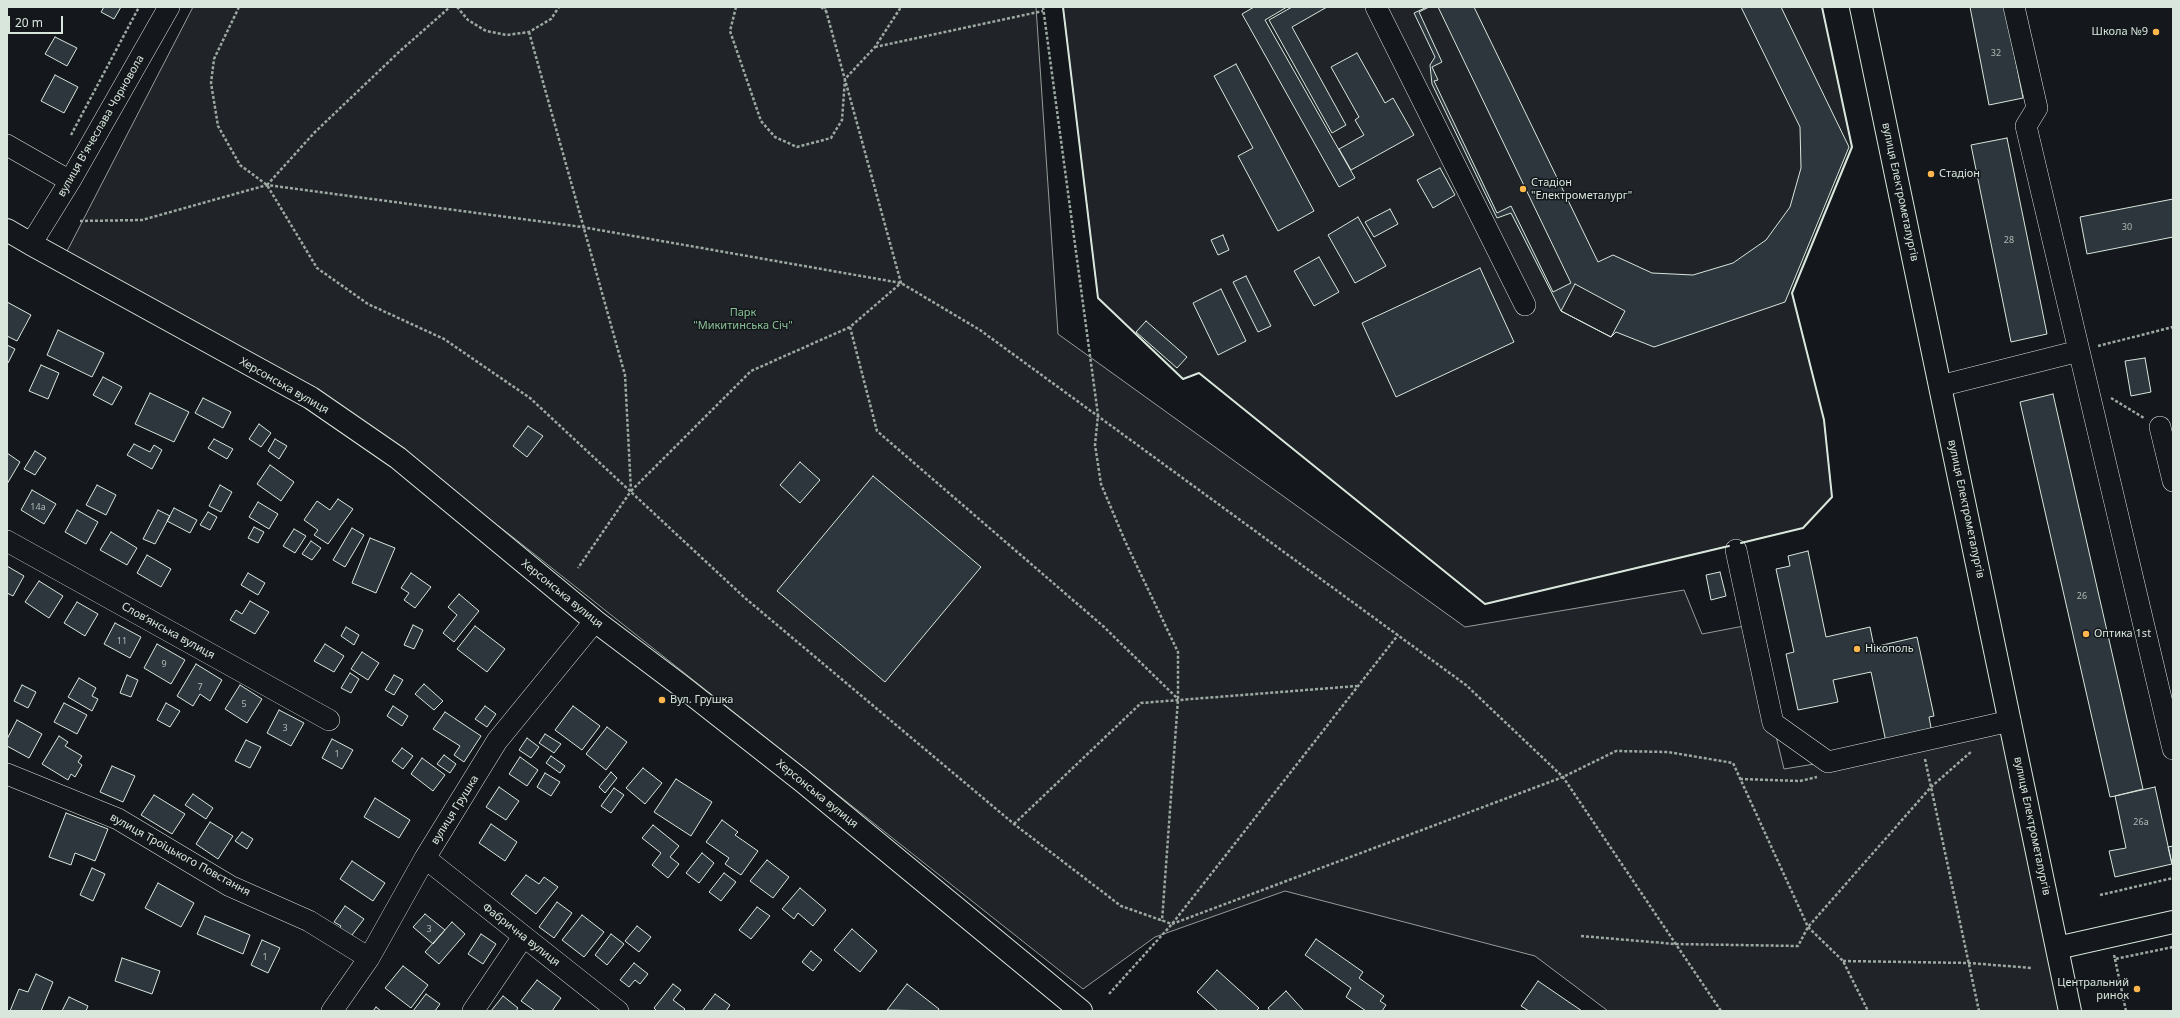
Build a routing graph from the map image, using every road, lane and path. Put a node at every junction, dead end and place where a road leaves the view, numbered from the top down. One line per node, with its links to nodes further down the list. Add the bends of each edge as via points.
1 (139, 7): 20 (path)
2 (169, 7): 22 (street, вулиця В'ячеслава Чорновола)
3 (239, 7): 23 (path, via 214,59 211,82 213,102 218,126 240,165)
4 (450, 7): 23 (path, via 314,133)
5 (457, 7): 17 (path, via 468,20 486,31 507,35)
6 (559, 7): 17 (path, via 551,19)
7 (736, 7): 19 (path, via 730,31 761,121 775,137 797,146 831,138 842,120)
8 (821, 7): 16 (path)
9 (825, 7): 16 (path)
10 (901, 7): 18 (path)
11 (1043, 7): 15 (path)
12 (1376, 7): 29 (street)
13 (1861, 7): 34 (main road, вулиця Електрометалургів)
14 (2014, 7): 32 (street, via 2037,108 2026,126)
15 (1043, 11): 18 (path); 35 (path)
16 (826, 12): 19 (path)
17 (529, 32): 25 (path)
18 (875, 47): 19 (path)
19 (845, 80): 28 (path)
20 (71, 137)
21 (7, 145): 22 (street)
22 (70, 181): 27 (street, вулиця В'ячеслава Чорновола)
23 (267, 185): 24 (path, via 142,220); 25 (path); 38 (path, via 317,268 368,304 444,339 530,398)
24 (80, 221)
25 (582, 227): 28 (path); 38 (path, via 625,375)
26 (7, 230): 27 (main road, Херсонська вулиця)
27 (31, 244): 42 (main road, Херсонська вулиця, via 311,398 398,458)
28 (901, 283): 30 (path); 35 (path, via 980,330)
29 (1525, 305)
30 (850, 327): 38 (path, via 751,371); 45 (path, via 877,431 1103,626)
31 (2173, 327): 32 (path)
32 (2079, 351): 33 (street); 34 (street)
33 (2086, 383): 36 (path); 48 (street)
34 (1940, 386): 47 (main road, вулиця Електрометалургів)
35 (1098, 415): 43 (path); 45 (path, via 1095,445 1101,484 1178,652)
36 (2160, 428): 37 (street)
37 (2173, 481)
38 (631, 492): 41 (path); 54 (path, via 745,598)
39 (7, 541): 46 (street, Словʼянська вулиця)
40 (1736, 550): 47 (street, via 1773,724 1828,762)
41 (578, 568)
42 (595, 621): 55 (street, вулиця Грушка, via 497,741); 75 (main road, Херсонська вулиця, via 800,780)
43 (1398, 635): 44 (path); 52 (path, via 1466,685)
44 (1358, 686): 45 (path); 60 (path)
45 (1178, 699): 54 (path, via 1141,703); 58 (path)
46 (329, 720)
47 (2010, 721): 65 (main road, вулиця Електрометалургів)
48 (2173, 749)
49 (1972, 750): 53 (path)
50 (1923, 754): 53 (path)
51 (7, 774): 66 (street, вулиця Троїцького Повстання, via 118,819 230,886 309,921)
52 (1563, 777): 60 (path); 61 (path, via 1616,751 1668,752 1733,763); 64 (path)
53 (1931, 787): 61 (path); 69 (path)
54 (1014, 824): 58 (path, via 1121,906)
55 (425, 858): 63 (street, Фабрична вулиця); 66 (street, вулиця Грушка)
56 (2173, 878): 57 (path)
57 (2100, 895)
58 (1162, 921): 60 (path)
59 (2173, 922): 65 (main road)
60 (1172, 924): 71 (path)
61 (1808, 927): 64 (path, via 1798,946); 68 (path)
62 (1581, 936): 64 (path)
63 (523, 937): 73 (street); 74 (street, Фабрична вулиця)
64 (1675, 944): 76 (path)
65 (2057, 948): 79 (main road, вулиця Електрометалургів)
66 (369, 958): 72 (street, вулиця Грушка)
67 (2115, 959): 80 (path)
68 (1843, 961): 69 (path); 77 (path)
69 (1970, 963): 70 (path); 78 (path)
70 (2032, 968)
71 (1109, 994)
72 (332, 1011)
73 (473, 1011)
74 (618, 1011)
75 (1081, 1011)
76 (1720, 1011)
77 (1868, 1011)
78 (1979, 1011)
79 (2070, 1011)
80 (2126, 1011)

